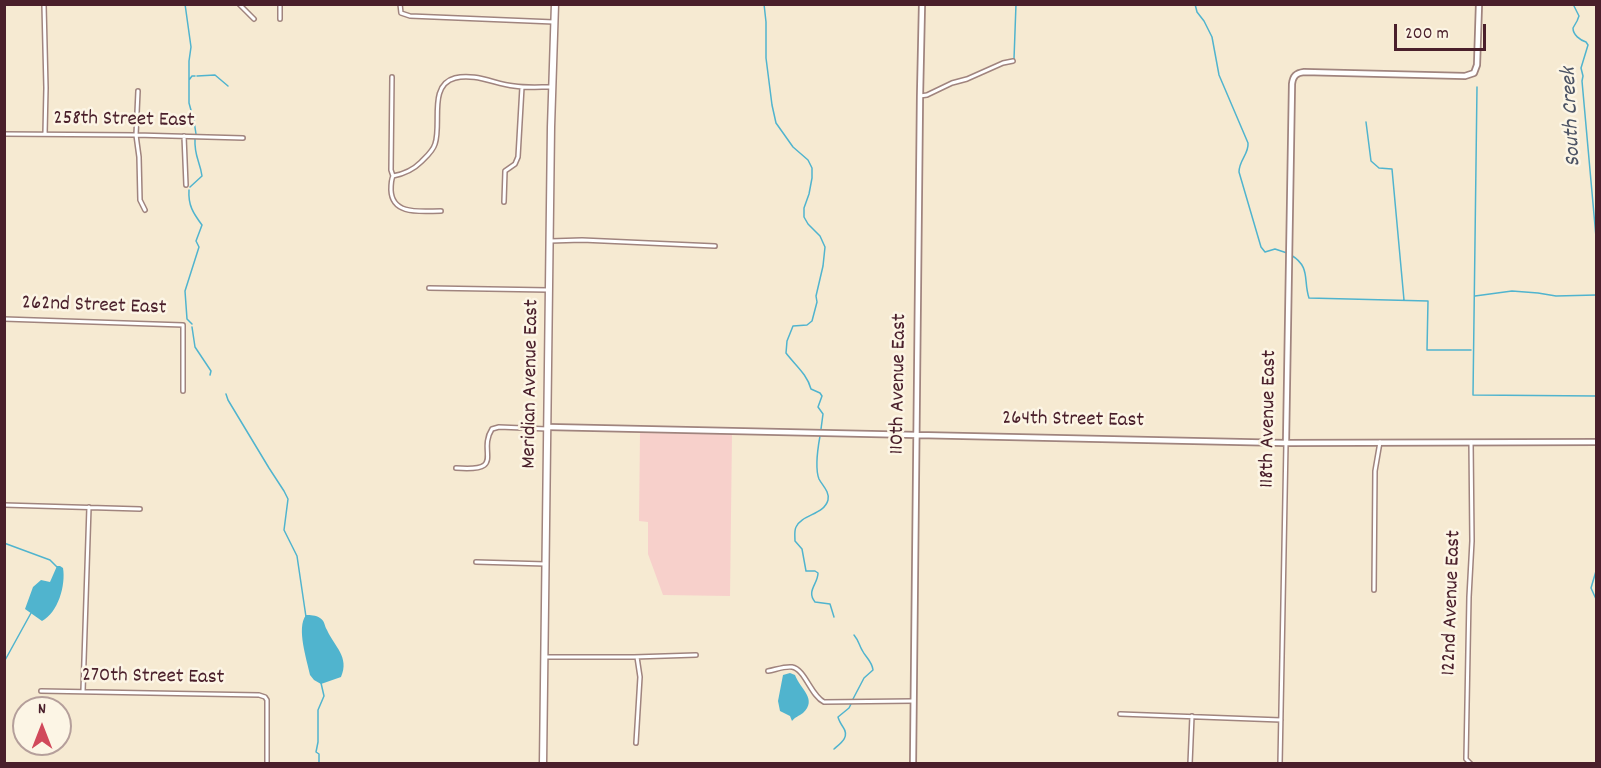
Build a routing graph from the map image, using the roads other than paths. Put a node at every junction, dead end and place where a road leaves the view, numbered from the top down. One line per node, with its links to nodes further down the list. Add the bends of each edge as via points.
1 (239, 4): 8 (street)
2 (280, 4): 9 (street)
3 (400, 4): 10 (street, via 401,13 410,16)
4 (555, 4): 10 (main road, Meridian Avenue East)
5 (922, 4): 16 (street, 110th Avenue East)
6 (1479, 4): 35 (street, 118th Avenue East, via 1474,73 1465,76 1304,72 1294,76)
7 (44, 5): 18 (street)
8 (254, 19)
9 (280, 19)
10 (554, 22): 14 (main road, Meridian Avenue East)
11 (1013, 61): 16 (street)
12 (392, 77): 22 (street)
13 (522, 87): 14 (street); 22 (street, via 470,78 446,83 439,94 434,148 412,170); 24 (street, via 518,160 505,172)
14 (553, 87): 27 (main road, Meridian Avenue East)
15 (138, 91): 19 (street)
16 (920, 96): 34 (street, 110th Avenue East)
17 (4, 134): 18 (street, 258th Street East)
18 (45, 135): 19 (street, 258th Street East)
19 (136, 135): 20 (street, 258th Street East); 25 (street, via 140,200)
20 (184, 136): 21 (street, 258th Street East); 23 (street)
21 (243, 138)
22 (393, 176): 26 (street, via 393,200 400,207)
23 (186, 185)
24 (504, 202)
25 (145, 210)
26 (441, 211)
27 (550, 240): 28 (street); 30 (main road, Meridian Avenue East)
28 (714, 246)
29 (429, 288): 30 (street)
30 (550, 290): 33 (main road, Meridian Avenue East)
31 (4, 319): 32 (street, 262nd Street East, via 183,325)
32 (183, 391)
33 (548, 428): 34 (street, 264th Street East); 39 (street, via 495,427 490,430 487,460 482,468); 44 (main road, Meridian Avenue East)
34 (916, 435): 35 (street, 264th Street East); 52 (street, 110th Avenue East)
35 (1286, 442): 36 (street, 264th Street East); 55 (street, 118th Avenue East)
36 (1380, 442): 37 (street, 264th Street East); 45 (street, via 1375,471)
37 (1472, 442): 38 (street, 264th Street East); 62 (street, 122nd Avenue East, via 1466,759)
38 (1596, 442)
39 (456, 468)
40 (4, 505): 41 (street)
41 (89, 507): 42 (street); 51 (street)
42 (140, 509)
43 (476, 562): 44 (street)
44 (546, 564): 47 (main road, Meridian Avenue East)
45 (1374, 590)
46 (696, 655): 48 (street)
47 (545, 657): 48 (street); 58 (main road, Meridian Avenue East)
48 (637, 657): 56 (street, via 640,677)
49 (768, 671): 52 (street, via 796,668 824,702)
50 (41, 691): 51 (street, 270th Street East)
51 (83, 692): 57 (street, 270th Street East, via 265,697)
52 (913, 702): 59 (street, 110th Avenue East)
53 (1120, 714): 54 (street)
54 (1192, 716): 55 (street); 60 (street)
55 (1281, 720): 61 (street, 118th Avenue East)
56 (636, 743)
57 (267, 764)
58 (543, 764)
59 (913, 764)
60 (1191, 764)
61 (1280, 764)
62 (1471, 764)

